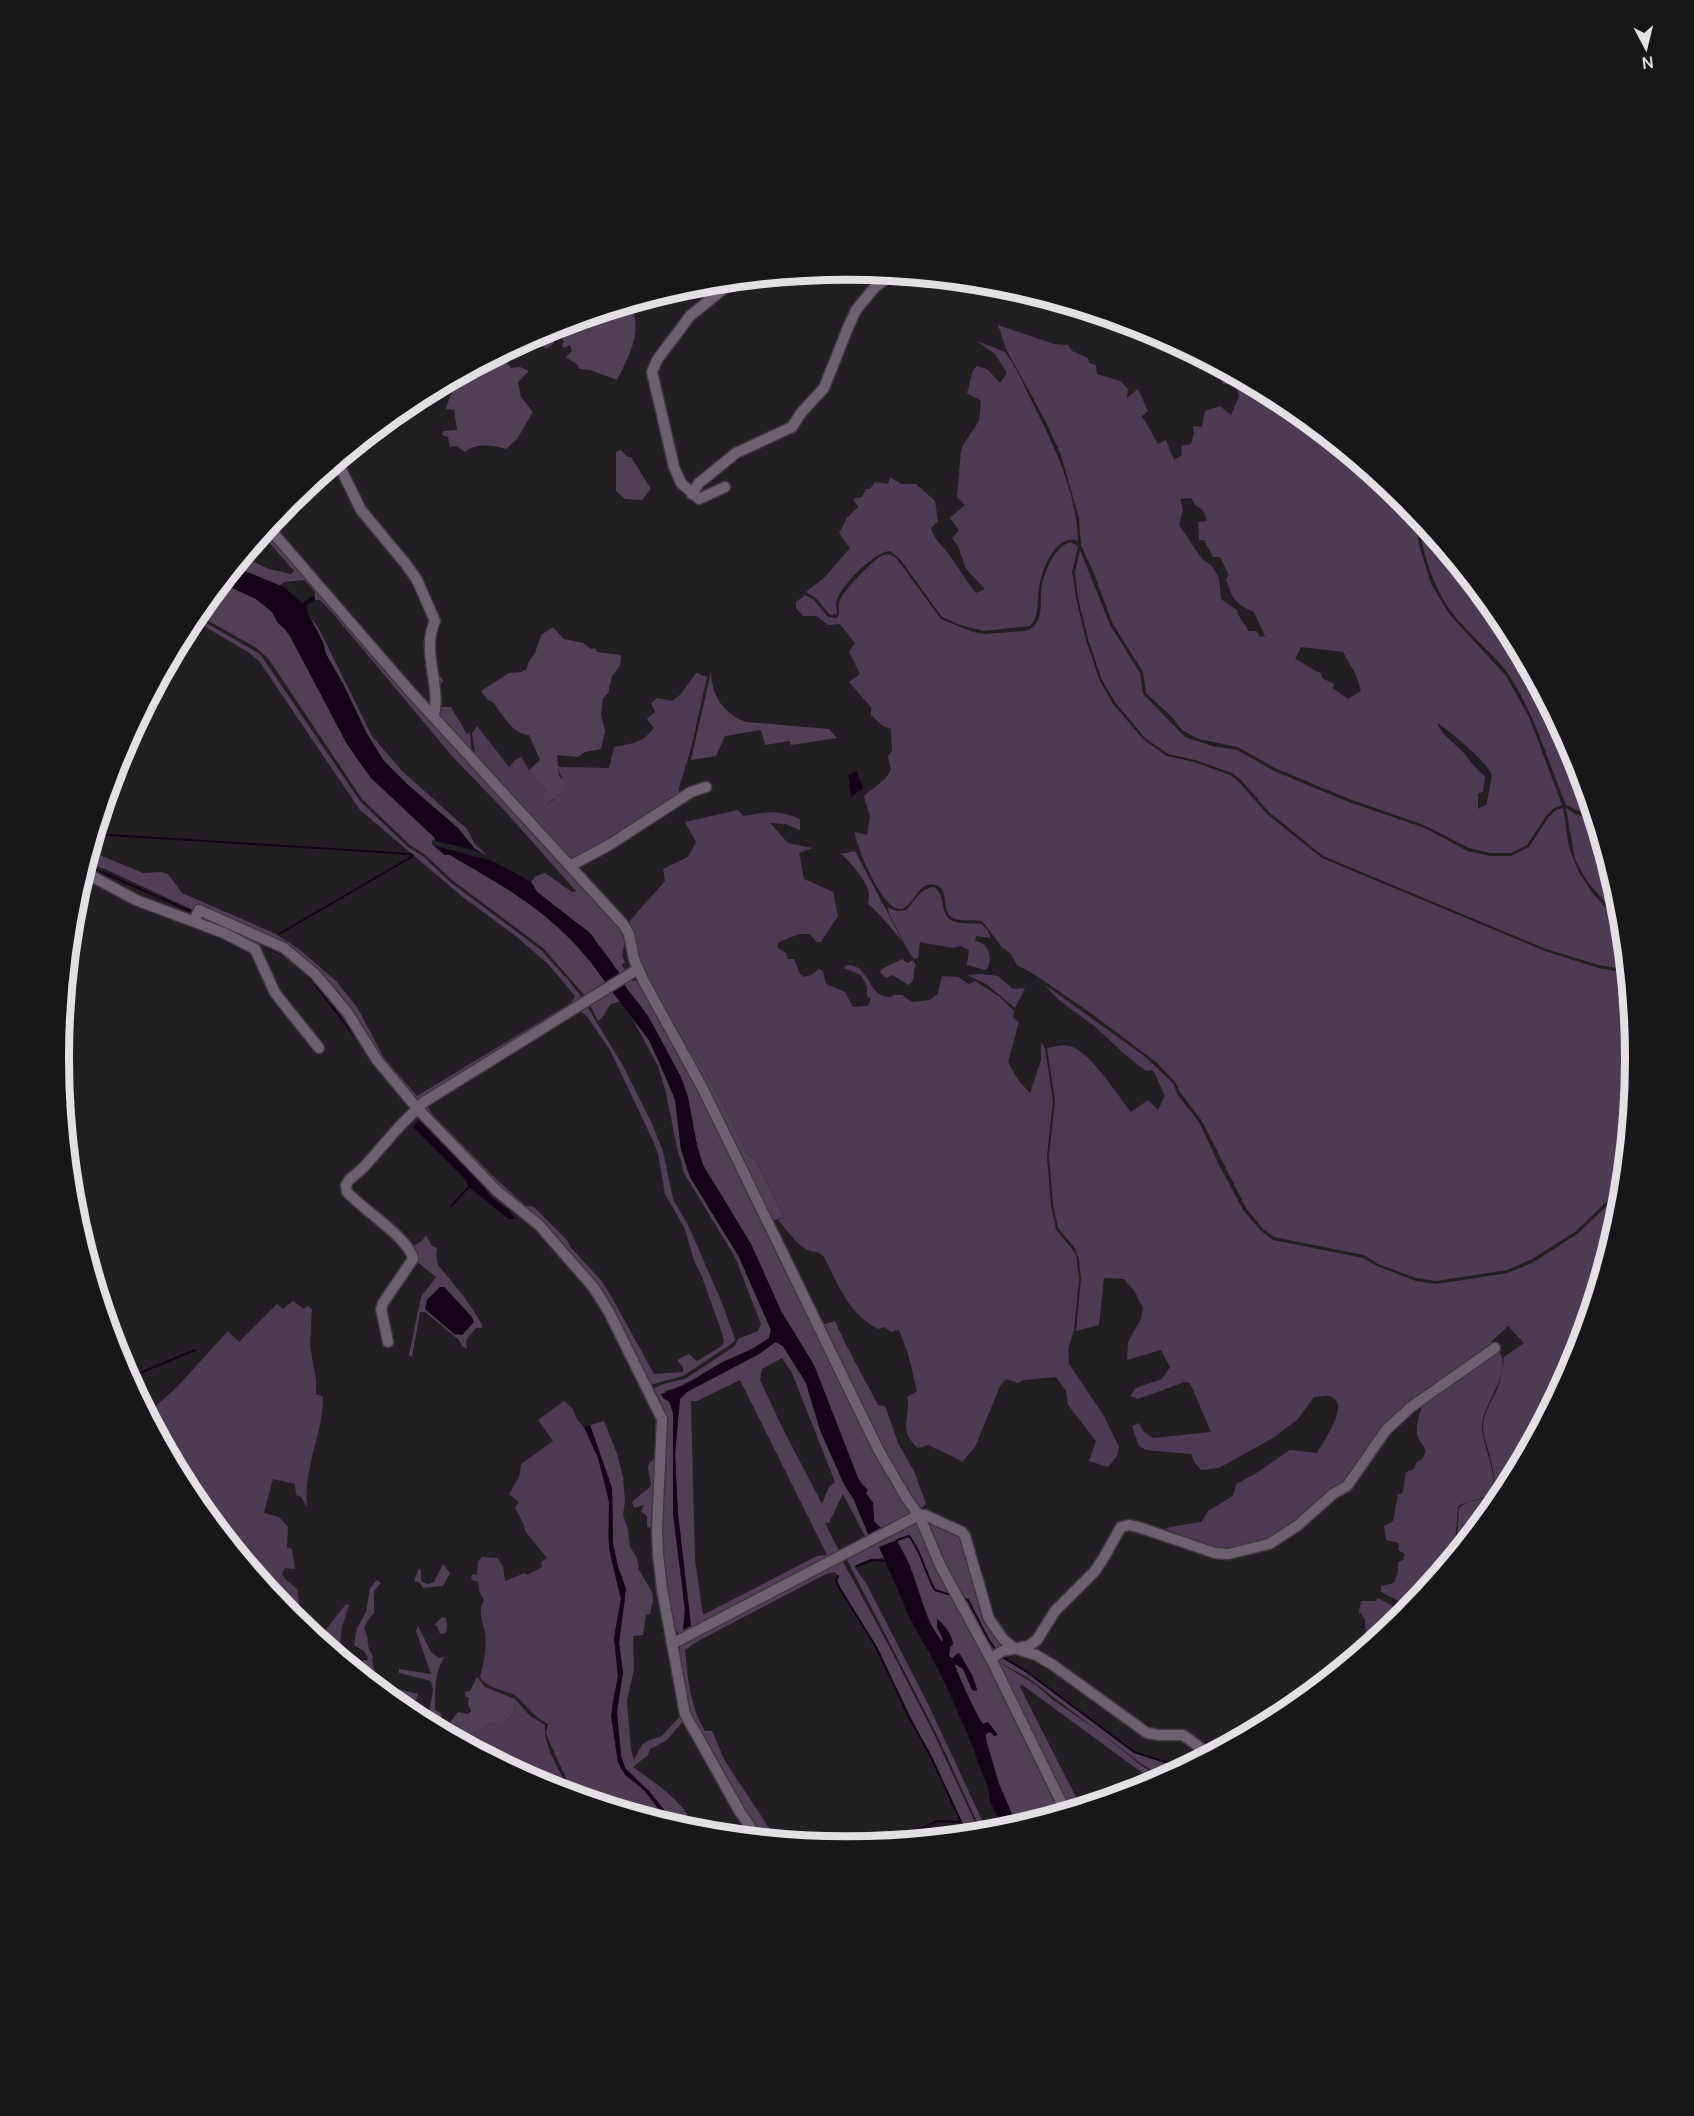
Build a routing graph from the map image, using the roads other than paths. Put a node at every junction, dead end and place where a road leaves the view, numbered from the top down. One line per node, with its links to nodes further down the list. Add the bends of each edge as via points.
1 (883, 281): 5 (street, via 856,310 824,388 792,427 736,453 699,483)
2 (721, 291): 5 (street, via 690,316 652,372 674,467 681,483)
3 (341, 467): 7 (street, via 361,510 417,580 435,621 431,644)
4 (725, 487): 5 (street, via 699,499)
5 (692, 494)
6 (273, 533): 7 (street)
7 (434, 716): 9 (street)
8 (706, 787): 9 (street, via 691,792)
9 (570, 866): 12 (street, via 623,924)
10 (91, 876): 11 (street, via 136,900)
11 (194, 921): 13 (street, via 255,949 275,993); 14 (street, via 199,910 278,945 299,959 348,1012 377,1060)
12 (638, 969): 14 (street); 17 (street, via 702,1087 878,1449)
13 (319, 1048)
14 (417, 1108): 15 (street, via 346,1185 347,1192 413,1255 382,1303); 18 (street, via 497,1191 538,1226 594,1288 657,1406 662,1419 658,1554 662,1589)
15 (388, 1342)
16 (1495, 1348): 19 (street, via 1411,1407 1386,1430 1347,1486 1284,1535 1269,1544 1228,1554 1129,1525 1121,1527 1095,1571 1055,1611 1037,1640)
17 (920, 1515): 18 (street); 19 (street, via 962,1532 988,1618 1003,1640); 20 (street, via 940,1565)
18 (679, 1641): 23 (street, via 684,1714)
19 (1014, 1648): 20 (street); 21 (street, via 1053,1665 1147,1733 1183,1735)
20 (997, 1655): 22 (street)
21 (1203, 1750)
22 (1063, 1805)
23 (752, 1830)

